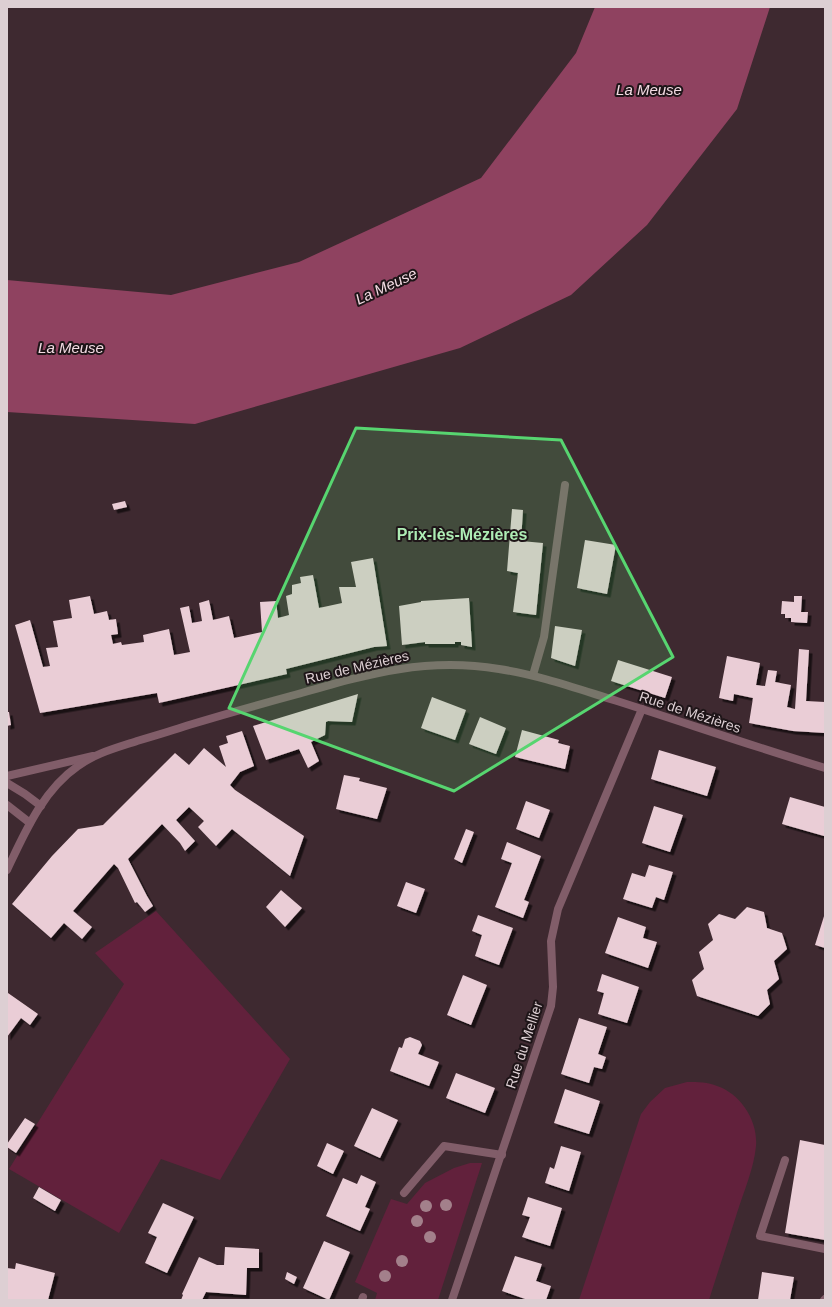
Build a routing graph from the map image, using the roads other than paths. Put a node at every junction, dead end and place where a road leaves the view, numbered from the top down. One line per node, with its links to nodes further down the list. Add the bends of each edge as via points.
1 (565, 485): 2 (street, via 544,637)
2 (533, 675): 3 (street, Rue de Mézières); 4 (street, Rue de Mézières, via 498,668 468,666 399,668 335,683)
3 (642, 709): 5 (street, Rue de Mézières); 12 (street, Rue du Mellier, via 558,909 551,942 551,1006)
4 (94, 756): 6 (street); 9 (street, Rue de Mézières, via 64,777)
5 (825, 768)
6 (7, 776)
7 (7, 783): 9 (street)
8 (7, 805): 10 (street)
9 (41, 806): 10 (street, Rue de Mézières)
10 (30, 823): 11 (street, Rue de Mézières)
11 (7, 870)
12 (502, 1155): 14 (street, via 444,1146); 16 (street, Rue du Mellier)
13 (786, 1160): 15 (street, via 760,1236)
14 (404, 1194)
15 (825, 1249)
16 (452, 1300)

